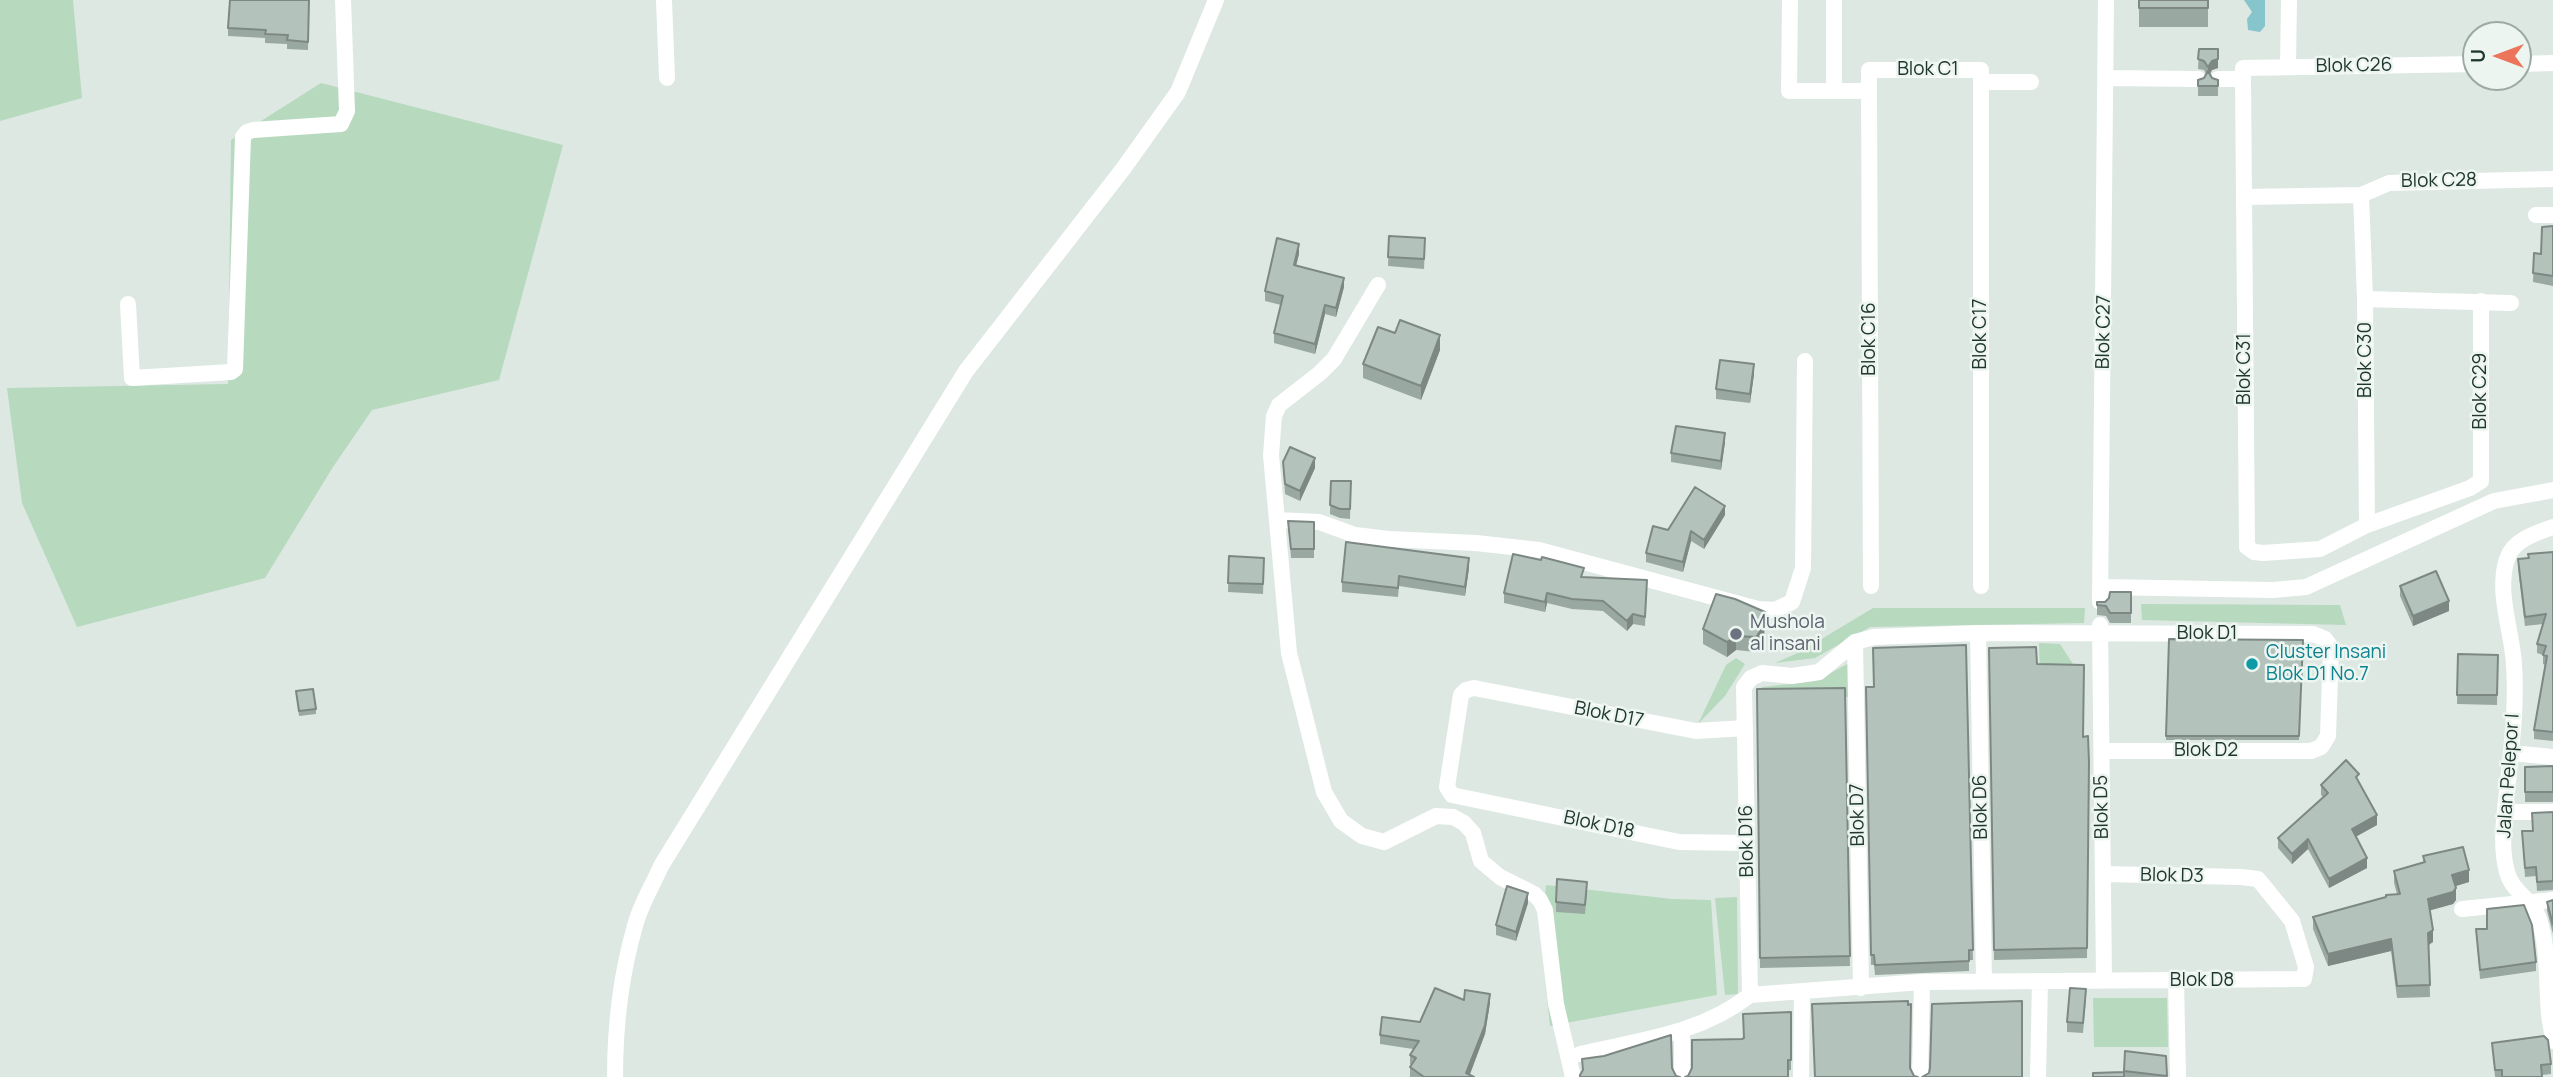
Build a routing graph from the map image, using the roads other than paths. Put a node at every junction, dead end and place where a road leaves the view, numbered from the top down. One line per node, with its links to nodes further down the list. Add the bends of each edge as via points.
1 (343, 0): 30 (street, via 347,111 341,124 253,130 243,137 235,369 132,378)
2 (664, 0): 12 (street)
3 (1216, 0): 67 (street, via 1178,92 966,371 661,866 635,923 621,984)
4 (1790, 0): 19 (street, via 1789,91)
5 (1834, 0): 19 (street)
6 (2106, 0): 13 (street, Blok C27)
7 (2289, 0): 11 (street)
8 (2553, 63): 10 (street)
9 (2462, 64): 11 (street, Blok C26)
10 (2532, 64)
11 (2288, 67): 16 (street, Blok C26, via 2243,68)
12 (667, 78)
13 (2107, 78): 14 (street); 32 (street, Blok C27, via 2101,594 2306,587 2494,500)
14 (2198, 79)
15 (2218, 79): 16 (street)
16 (2243, 79): 23 (street, Blok C31)
17 (1982, 82): 18 (street, Blok C1); 20 (street, Blok C1, via 1982,70 1869,70); 37 (street, Blok C17)
18 (2031, 82)
19 (1834, 91): 20 (street)
20 (1869, 91): 36 (street, Blok C16)
21 (2553, 178): 22 (street, Blok C28, via 2389,183)
22 (2361, 195): 23 (street, Blok C28); 27 (street, Blok C30)
23 (2244, 197): 34 (street, Blok C31, via 2247,547 2263,553 2320,549)
24 (2536, 215): 25 (street)
25 (2553, 215)
26 (1378, 285): 33 (street, via 1334,359 1279,405 1274,415 1271,455)
27 (2365, 299): 28 (street); 34 (street, Blok C30)
28 (2481, 301): 29 (street); 34 (street, Blok C29, via 2481,481)
29 (2511, 303)
30 (128, 304)
31 (1805, 361): 33 (street, via 1803,568 1791,602 1775,610 1737,605 1539,550 1355,535 1319,522)
32 (2553, 490)
33 (1277, 520): 68 (street, via 1289,653 1324,792 1341,821 1362,836 1384,842 1436,816 1454,817 1473,833 1481,861 1541,900 1556,1004)
34 (2367, 525)
35 (2553, 527): 44 (street, Jalan Pelepor I, via 2528,536 2510,550 2505,562 2514,665)
36 (1871, 586)
37 (1981, 586)
38 (2101, 629): 39 (street, Blok D1); 42 (street, Blok D5); 43 (street, Blok D1, via 2313,634 2325,639 2331,647 2328,736 2321,747)
39 (1978, 633): 40 (street, Blok D1, via 1874,637); 56 (street, Blok D6)
40 (1855, 642): 41 (street, Blok D16, via 1819,672 1792,676 1762,673 1751,678 1744,687); 61 (street, Blok D7)
41 (1745, 728): 46 (street, Blok D17, via 1696,732 1474,688 1461,695 1447,787); 49 (street, Blok D16)
42 (2102, 751): 43 (street, Blok D2); 50 (street, Blok D5)
43 (2311, 751)
44 (2511, 753): 45 (street); 47 (street, Jalan Pelepor I)
45 (2553, 757)
46 (1452, 795): 49 (street, Blok D18, via 1679,842)
47 (2505, 812): 48 (street); 52 (street, Jalan Pelepor I, via 2507,872)
48 (2553, 812)
49 (1747, 843): 63 (street, Blok D16)
50 (2103, 874): 55 (street, Blok D5); 59 (street, Blok D3, via 2258,879 2292,921 2306,967)
51 (2553, 900): 52 (street)
52 (2527, 902): 53 (street); 54 (street, Jalan Pelepor I, via 2539,919)
53 (2462, 909)
54 (2550, 958): 65 (street, Jalan Pelepor I)
55 (2104, 980): 57 (street, Blok D8); 58 (street, Blok D8)
56 (1984, 981): 57 (street, Blok D8); 60 (street, Blok D8)
57 (2040, 981): 72 (street)
58 (2176, 981): 59 (street, Blok D8); 73 (street)
59 (2300, 981)
60 (1922, 982): 61 (street, Blok D8); 71 (street)
61 (1861, 988): 62 (street, Blok D8)
62 (1802, 991): 63 (street, Blok D8); 70 (street)
63 (1750, 995): 64 (street, via 1729,1012)
64 (1682, 1031): 66 (street); 69 (street)
65 (2553, 1041)
66 (1580, 1054)
67 (615, 1077)
68 (1573, 1077)
69 (1682, 1077)
70 (1801, 1077)
71 (1920, 1077)
72 (2038, 1077)
73 (2178, 1077)

